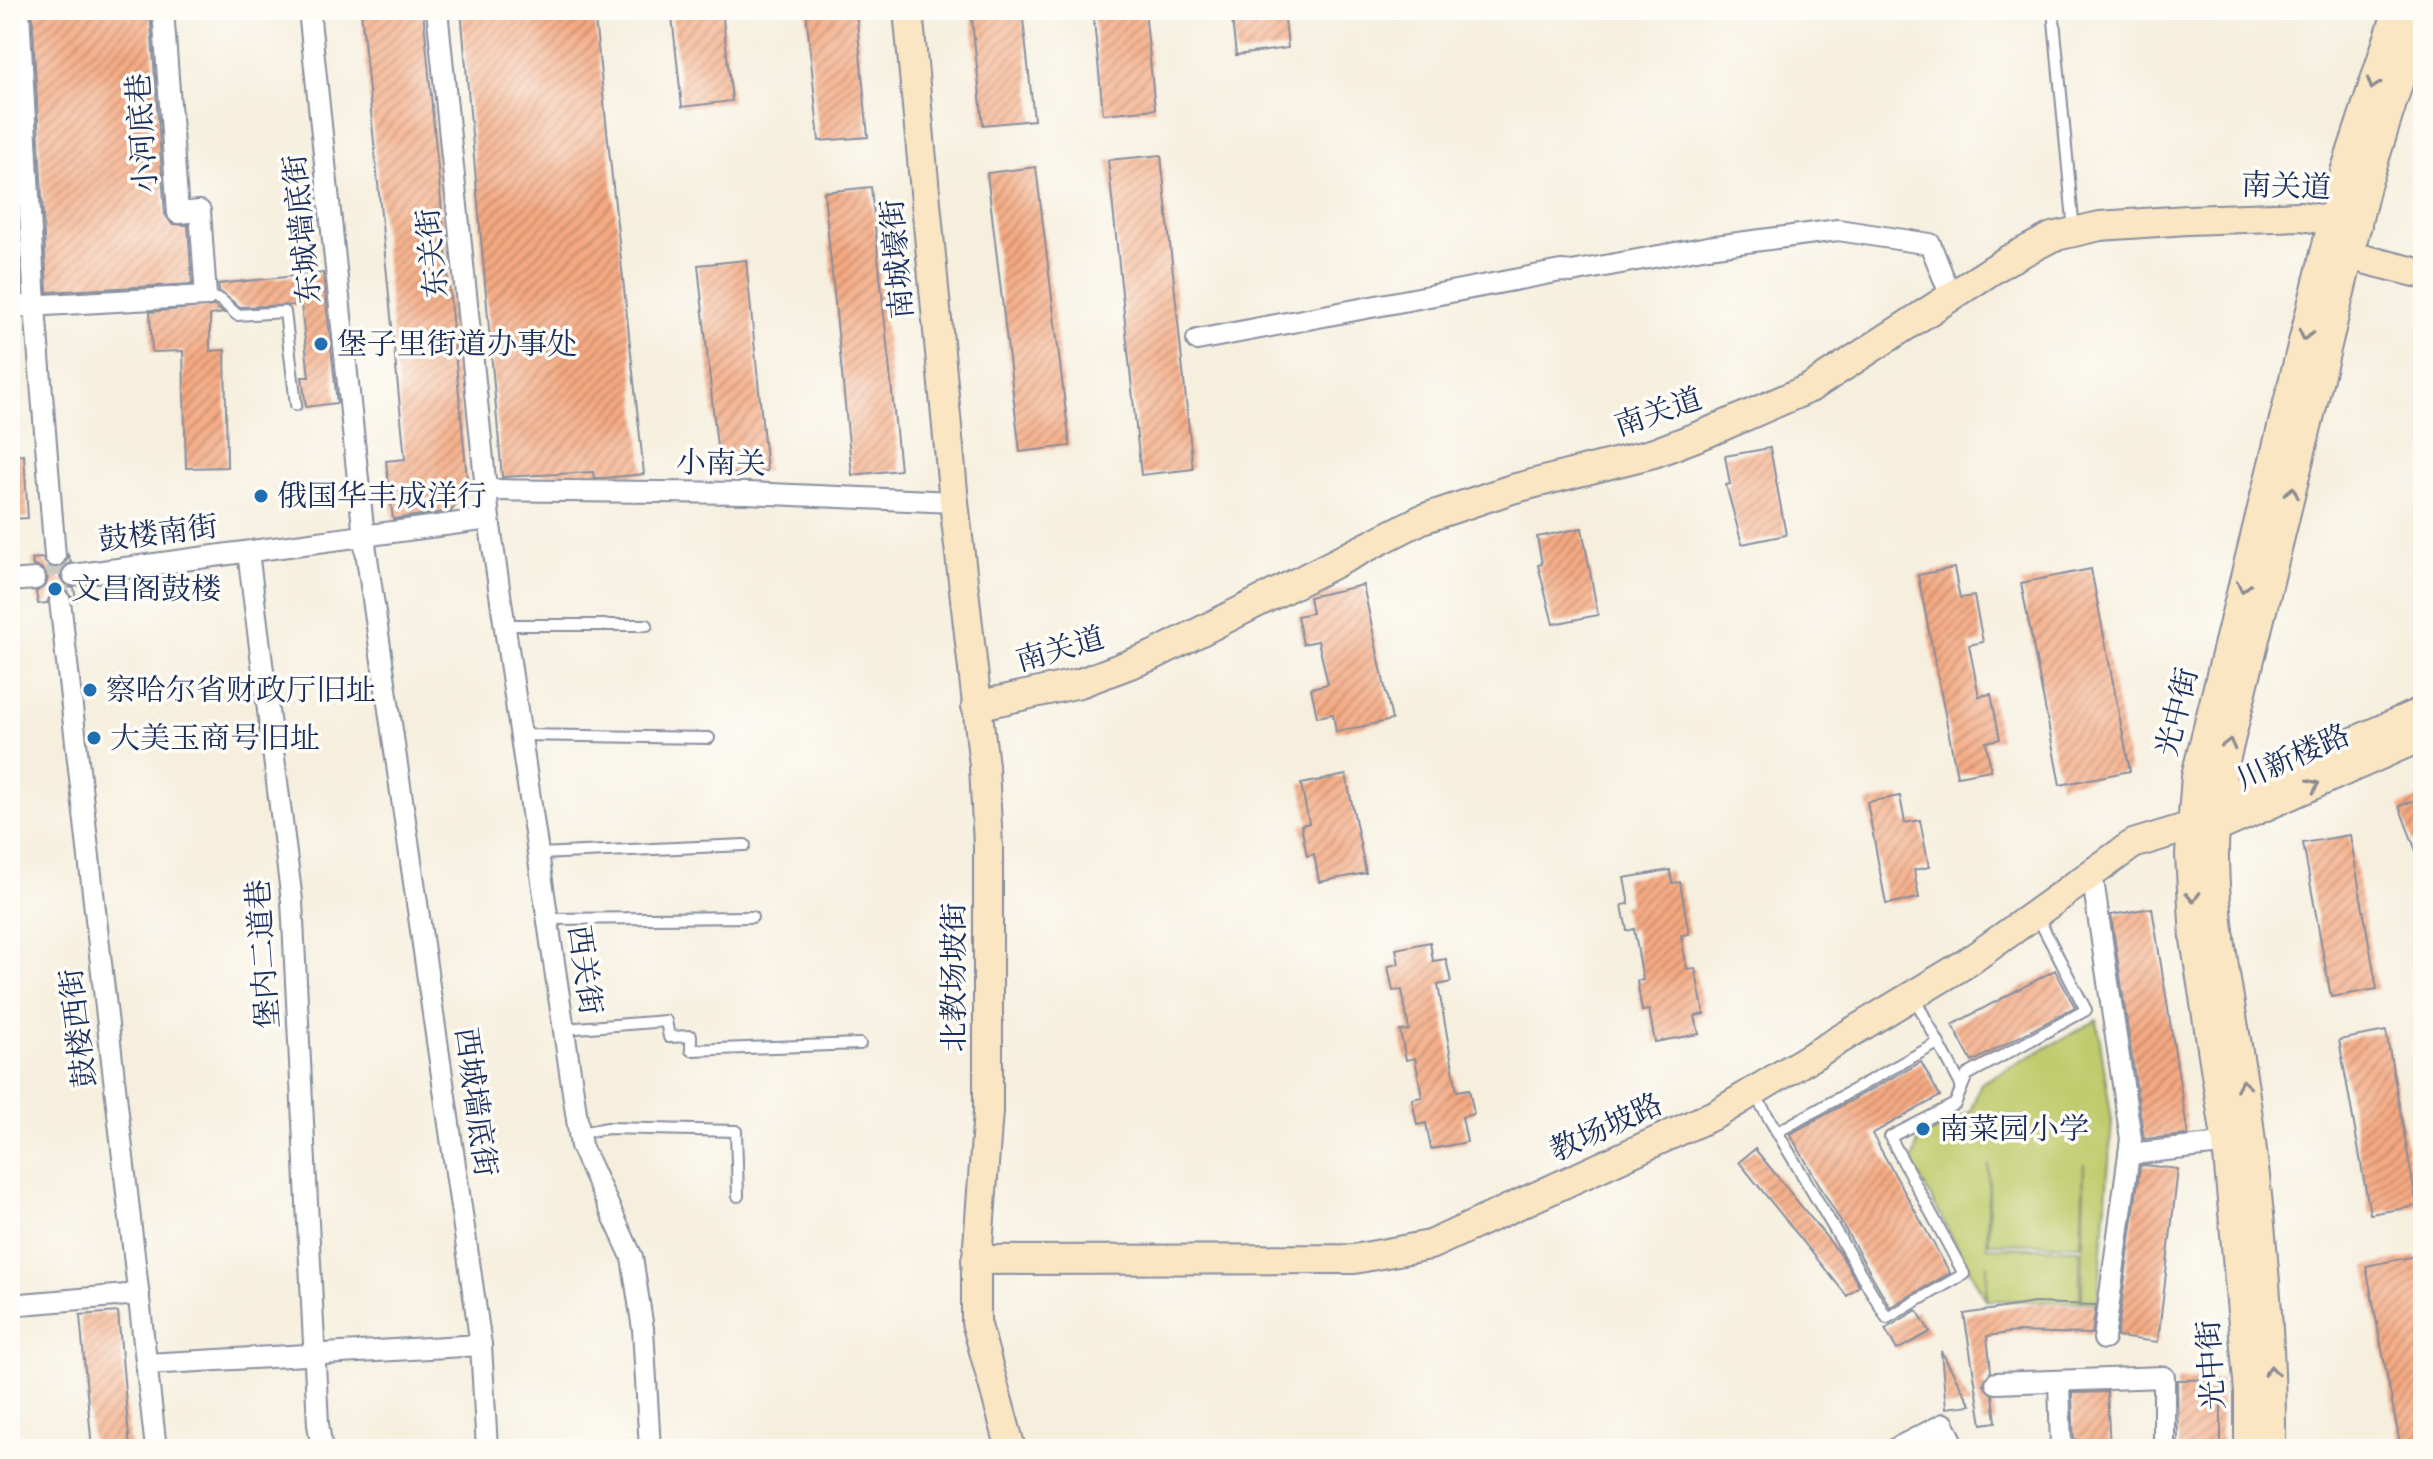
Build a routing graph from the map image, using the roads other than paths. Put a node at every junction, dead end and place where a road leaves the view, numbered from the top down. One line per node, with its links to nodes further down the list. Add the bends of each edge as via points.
1 (19, 10): 9 (street)
2 (163, 10): 14 (street, 小河底巷, via 178,213 200,211)
3 (309, 10): 23 (street, 东城墙底街)
4 (437, 10): 20 (street, 东关街)
5 (908, 10): 21 (street, 南城壕街)
6 (2053, 10): 11 (lane)
7 (2322, 10): 8 (lane)
8 (2409, 12): 10 (street, 光中街, via 2345,172)
9 (16, 46): 17 (street)
10 (2345, 223): 11 (street, 南关道, via 2301,216 2100,226); 12 (street, 光中街)
11 (2074, 232): 15 (street, 南关道, via 2052,237 2006,261)
12 (2338, 253): 13 (street); 37 (street, 光中街, via 2222,773)
13 (2423, 274)
14 (206, 296): 17 (street); 19 (lane, via 221,300 237,315 285,312)
15 (1952, 299): 18 (street, via 1930,244 1838,230 1561,271); 32 (street, 南关道, via 1810,388 1709,432 1654,453 1512,489 1422,519 1154,655 1080,683)
16 (10, 307): 17 (street)
17 (35, 307): 25 (street)
18 (1197, 340)
19 (296, 405)
20 (487, 490): 21 (street, 小南关); 22 (street, 西关街)
21 (954, 502): 32 (street, 北教场坡街)
22 (489, 519): 23 (street, 鼓楼南街); 30 (street, 西关街)
23 (364, 537): 24 (street, 鼓楼南街); 59 (street, 西城墙底街)
24 (248, 552): 26 (street, 鼓楼南街); 60 (street, 堡内二道巷, via 292,901)
25 (55, 556)
26 (73, 575)
27 (35, 579): 28 (street)
28 (10, 581)
29 (60, 601): 56 (street, 鼓楼西街)
30 (504, 625): 31 (lane); 34 (street, 西关街)
31 (647, 625)
32 (976, 706): 55 (street, 北教场坡街, via 984,766 988,893 988,1111)
33 (2423, 711): 37 (street, 川新楼路)
34 (520, 735): 36 (lane); 39 (street, 西关街)
35 (2423, 736): 37 (street, 川新楼路, one-way to 35)
36 (709, 738)
37 (2202, 821): 40 (street, 教场坡路, via 2133,844); 52 (street, 光中街, via 2195,939)
38 (745, 845): 39 (lane)
39 (538, 854): 43 (street, 西关街)
40 (2092, 873): 41 (street, 教场坡路); 53 (street)
41 (2035, 914): 44 (street, 教场坡路); 48 (lane, via 2086,1010 1967,1075)
42 (752, 917): 43 (lane)
43 (548, 919): 45 (street, 西关街)
44 (1913, 995): 46 (lane); 49 (street, 教场坡路)
45 (564, 1029): 47 (lane, via 666,1021 669,1037 691,1036 691,1050); 51 (street, 西关街)
46 (1938, 1043): 48 (lane); 50 (lane)
47 (860, 1044)
48 (1962, 1087): 50 (lane, via 1955,1104 1890,1137 1964,1274 1887,1318)
49 (1753, 1092): 50 (lane); 55 (street, 教场坡路, via 1430,1245 1354,1259)
50 (1779, 1131)
51 (579, 1133): 54 (lane, via 608,1128 736,1131); 67 (street, 西关街, via 632,1257 643,1329)
52 (2239, 1142): 53 (street); 73 (street, 光中街); 74 (street, 光中街, one-way to 52, via 2270,1354)
53 (2129, 1154): 58 (street)
54 (738, 1196)
55 (976, 1260): 68 (street, 北教场坡街, via 976,1322)
56 (139, 1294): 57 (street); 61 (street, 鼓楼西街)
57 (10, 1305)
58 (2104, 1339)
59 (481, 1345): 60 (street); 66 (street, 西城墙底街)
60 (316, 1354): 61 (street); 65 (street, 堡内二道巷)
61 (147, 1364): 64 (street, 鼓楼西街)
62 (2059, 1381): 63 (street); 71 (street); 72 (street, via 2164,1377)
63 (1996, 1383)
64 (156, 1449)
65 (322, 1449)
66 (487, 1449)
67 (650, 1449)
68 (1011, 1449)
69 (1895, 1449): 70 (street, via 1944,1424)
70 (1956, 1449)
71 (2061, 1449)
72 (2164, 1449)
73 (2249, 1449)
74 (2271, 1449)

